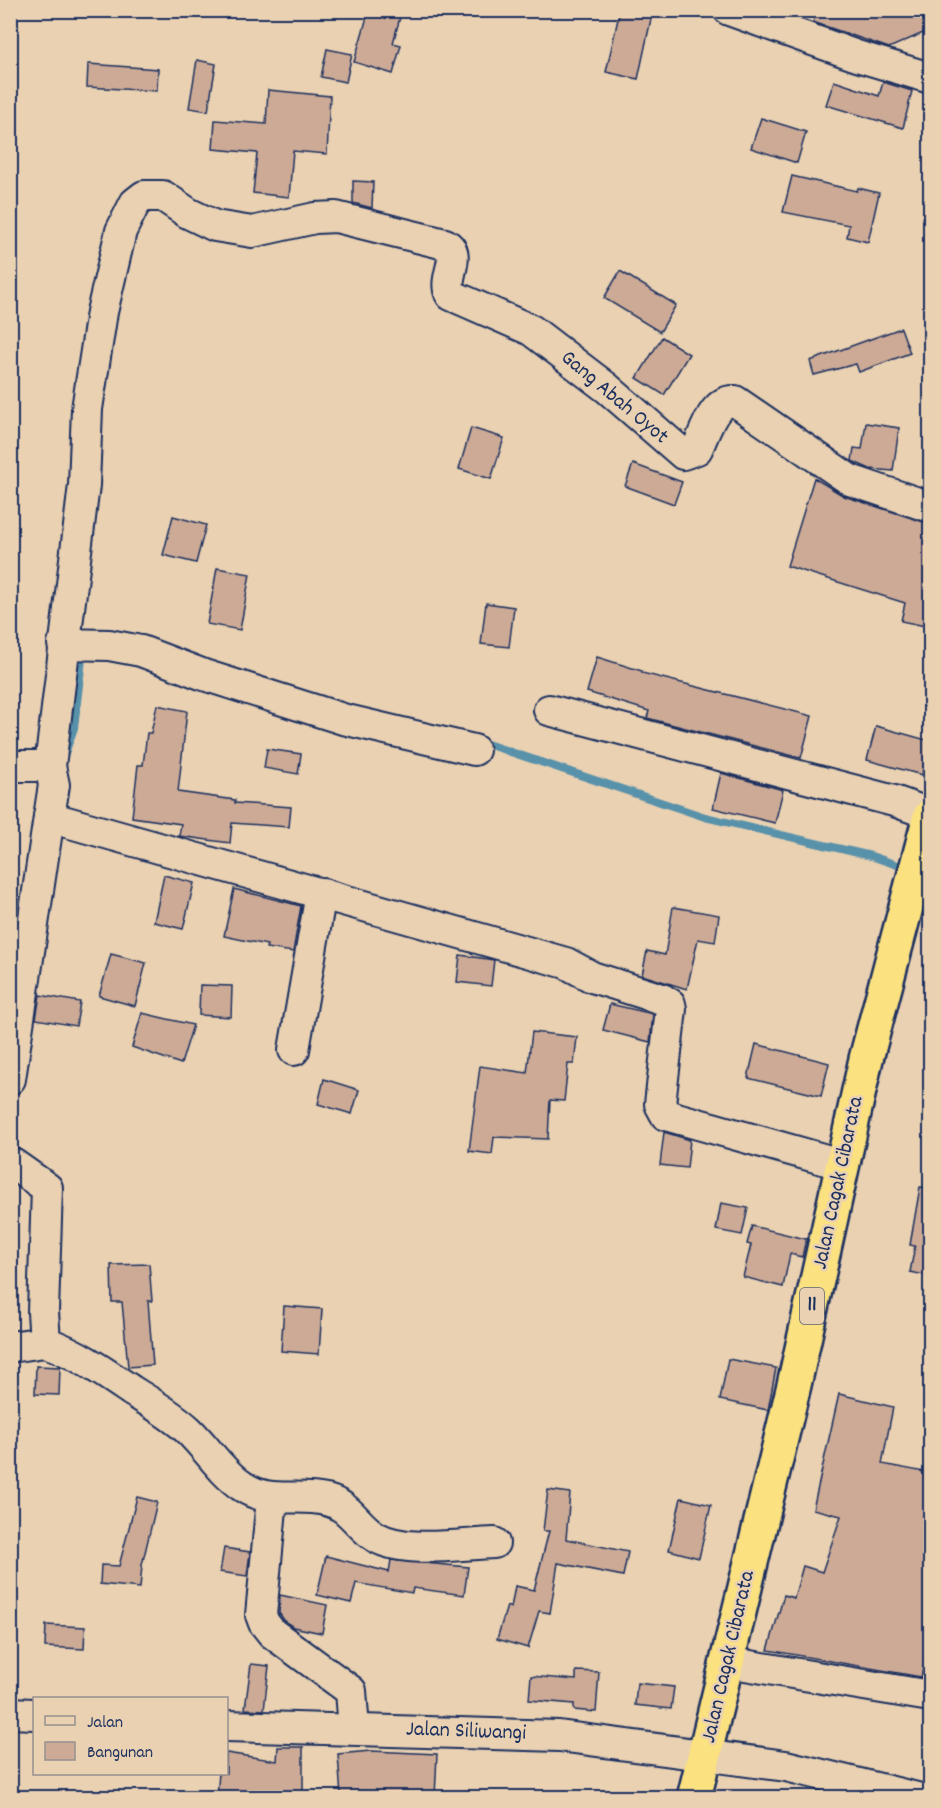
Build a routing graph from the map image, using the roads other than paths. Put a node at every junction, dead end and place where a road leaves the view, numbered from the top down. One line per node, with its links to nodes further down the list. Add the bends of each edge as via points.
1 (729, 10): 2 (street)
2 (930, 78)
3 (930, 507): 4 (street, Gang Abah Oyot, via 850,480 735,401 718,406 697,449 683,454 531,330 452,295 447,283 454,254 445,244 336,218 315,218 252,232 215,226 163,196 144,196 135,203 121,231 102,312 87,409 84,485)
4 (63, 644): 6 (street, via 109,645 141,651 343,719); 8 (street)
5 (549, 710): 9 (street, via 894,801)
6 (474, 750)
7 (10, 766): 8 (street)
8 (50, 766): 10 (street, via 54,785)
9 (930, 815): 15 (highway, Jalan Cagak Cibarata / 11, via 866,1059)
10 (49, 817): 11 (street); 13 (street)
11 (321, 893): 12 (street); 15 (street, via 566,963 592,977 666,1001 671,1009 660,1104 666,1115)
12 (294, 1050)
13 (10, 1078)
14 (10, 1162): 16 (street, via 47,1188)
15 (844, 1165): 20 (highway, Jalan Cagak Cibarata / 11)
16 (45, 1342): 17 (street); 18 (street, via 70,1350 179,1421 231,1478)
17 (10, 1347)
18 (272, 1498): 19 (street, via 325,1499 340,1505 368,1532 388,1542 418,1546); 25 (street, via 261,1614 273,1633 351,1691)
19 (494, 1543)
20 (727, 1662): 21 (street); 26 (highway, Jalan Cagak Cibarata / 11)
21 (930, 1696)
22 (10, 1713): 23 (street)
23 (33, 1714)
24 (228, 1726): 25 (street, Jalan Siliwangi)
25 (354, 1729): 26 (street, Jalan Siliwangi, via 560,1736)
26 (705, 1757): 27 (highway, Jalan Cagak Cibarata / 11); 28 (street, Jalan Siliwangi, via 786,1766)
27 (694, 1797)
28 (917, 1797)

